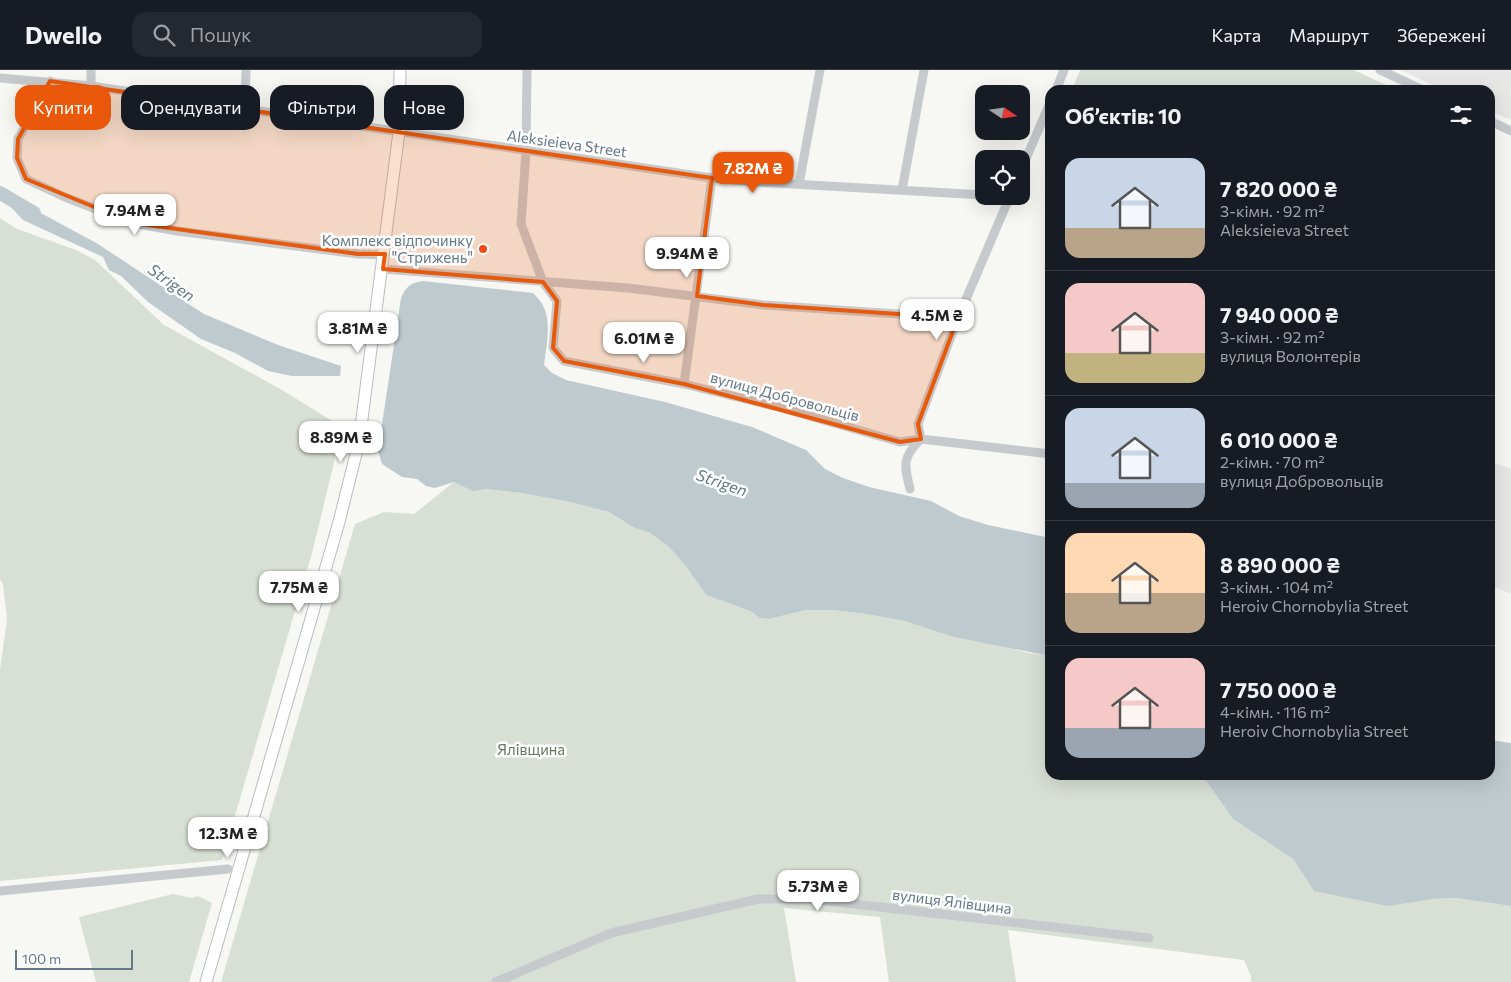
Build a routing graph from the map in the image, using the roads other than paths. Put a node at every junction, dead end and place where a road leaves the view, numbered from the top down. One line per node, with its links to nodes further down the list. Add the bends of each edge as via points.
1 (91, 70): 12 (street)
2 (246, 70): 13 (street)
3 (400, 70): 20 (main road)
4 (527, 70): 22 (street, вулиця Добровольців)
5 (820, 70): 24 (street)
6 (924, 70): 25 (street)
7 (1064, 70): 14 (street)
8 (1380, 70): 15 (street)
9 (0, 78): 10 (street, Aleksieieva Street)
10 (50, 81): 11 (street, Aleksieieva Street); 28 (street, via 18,139 16,158 26,179 133,223)
11 (83, 85)
12 (91, 85)
13 (246, 85)
14 (1058, 85)
15 (1412, 85)
16 (260, 110): 20 (street, Aleksieieva Street)
17 (1045, 115): 21 (street)
18 (1495, 123): 19 (street)
19 (1511, 131)
20 (400, 132): 22 (street, Aleksieieva Street); 28 (main road)
21 (1030, 150)
22 (526, 151): 23 (street, Aleksieieva Street); 30 (street, вулиця Добровольців, via 521,224)
23 (712, 178): 24 (street, Aleksieieva Street); 31 (street)
24 (799, 184): 25 (street, Aleksieieva Street)
25 (902, 190): 26 (street, Aleksieieva Street)
26 (975, 194)
27 (1006, 205): 32 (street)
28 (384, 255): 29 (main road)
29 (383, 269): 30 (street); 40 (main road, via 359,442 348,490)
30 (544, 282): 31 (street); 33 (street, вулиця Добровольців, via 557,301 553,348 564,362)
31 (697, 296): 32 (street, via 764,305); 33 (street)
32 (958, 318): 34 (street, via 918,424)
33 (684, 384): 34 (street, вулиця Добровольців, via 900,442)
34 (921, 439): 35 (street, вулиця Добровольців); 36 (street, via 909,451 905,467)
35 (1045, 453)
36 (910, 489)
37 (228, 869): 38 (street)
38 (0, 891)
39 (1149, 938): 41 (street, вулиця Ялівщина, via 810,899 766,898 611,933)
40 (206, 982)
41 (496, 982)

